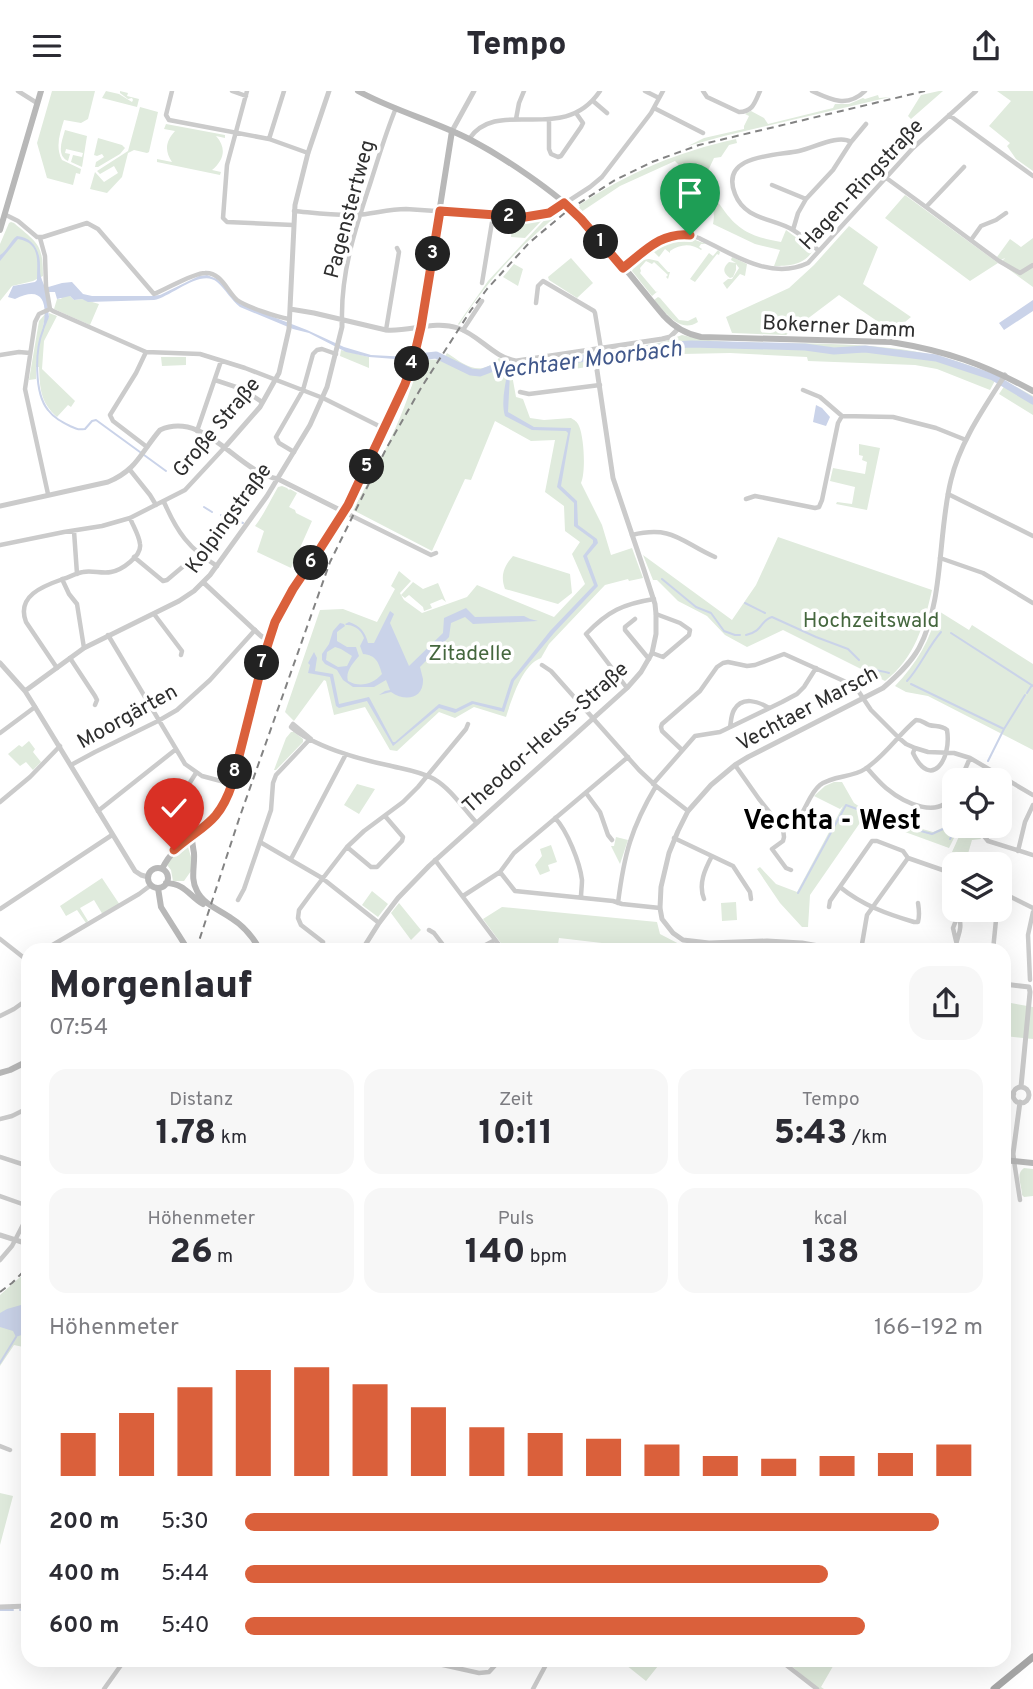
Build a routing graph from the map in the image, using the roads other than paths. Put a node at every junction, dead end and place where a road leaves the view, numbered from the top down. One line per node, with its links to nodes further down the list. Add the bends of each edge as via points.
1 (18, 91): 21 (street)
2 (41, 91): 21 (main road)
3 (172, 91): 31 (street, via 167,118)
4 (232, 91): 18 (street)
5 (284, 91): 33 (street)
6 (329, 91): 36 (street, Große Straße)
7 (358, 91): 22 (main road)
8 (474, 91): 30 (street)
9 (524, 91): 27 (street)
10 (600, 91): 20 (street)
11 (645, 91): 19 (street)
12 (663, 91): 19 (street)
13 (703, 91): 14 (street, via 738,112 753,107)
14 (760, 91)
15 (812, 91): 16 (street, via 846,102)
16 (865, 91)
17 (976, 91): 26 (street, Hagen-Ringstraße)
18 (246, 93): 31 (street)
19 (659, 98): 23 (street)
20 (593, 101): 24 (street); 25 (street)
21 (38, 103): 48 (main road)
22 (396, 108): 30 (main road); 49 (street, Pagenstertweg)
23 (654, 108): 32 (street); 43 (street, via 602,177)
24 (576, 113): 28 (street); 28 (street, via 583,123 561,156 554,157 549,149)
25 (607, 113)
26 (949, 115): 38 (street); 39 (street, Hagen-Ringstraße)
27 (516, 119): 28 (street); 34 (street, via 487,123)
28 (550, 120)
29 (866, 124): 35 (street)
30 (452, 131): 34 (main road); 46 (main road)
31 (235, 132): 33 (street); 51 (street, via 223,218 227,222)
32 (703, 132)
33 (269, 139): 36 (street)
34 (469, 139): 43 (main road)
35 (851, 142): 42 (street); 53 (street, via 842,139 756,158 737,170 733,184 740,203 758,217)
36 (308, 153): 45 (street, Große Straße)
37 (964, 167): 44 (street)
38 (1033, 176)
39 (885, 177): 44 (street); 58 (street, Hagen-Ringstraße)
40 (772, 185): 42 (street)
41 (673, 187): 54 (street, via 694,208)
42 (806, 199): 53 (street)
43 (564, 203): 50 (street, via 535,216); 60 (main road)
44 (926, 207): 56 (street)
45 (294, 211): 49 (street); 51 (street, Große Straße)
46 (440, 211): 49 (street, via 396,209); 50 (street); 68 (main road)
47 (1006, 213): 56 (street, via 981,226)
48 (6, 215): 52 (main road); 55 (street)
49 (360, 215): 66 (street, Pagenstertweg, via 347,259)
50 (493, 216): 61 (street)
51 (293, 226): 64 (street, Große Straße)
52 (0, 230)
53 (793, 230): 58 (street)
54 (690, 235): 58 (street, Hagen-Ringstraße, via 758,265 785,269 798,268); 60 (street, via 663,239)
55 (40, 238): 65 (street); 67 (street, via 87,223 154,294 206,272 218,277 240,302)
56 (971, 240): 59 (street, via 1020,273)
57 (397, 248): 70 (street)
58 (819, 251)
59 (1033, 265)
60 (623, 268): 69 (main road)
61 (482, 283)
62 (482, 301): 71 (street)
63 (536, 303): 74 (street, via 543,281 594,311)
64 (290, 309): 66 (street); 67 (street, Große Straße)
65 (48, 310): 72 (street); 75 (street, via 35,322)
66 (342, 319): 70 (street); 73 (street, Kolpingstraße)
67 (289, 324): 79 (street, Große Straße)
68 (421, 327): 70 (street); 71 (street, via 444,325); 89 (main road, via 405,384)
69 (678, 329): 74 (street, via 670,337); 80 (main road, Bokerner Damm, via 701,337 891,342 970,361)
70 (386, 330)
71 (463, 330): 74 (street, via 516,361)
72 (146, 352): 77 (street, via 200,354); 93 (street, via 110,418)
73 (336, 352): 82 (street, via 322,349 313,354); 86 (street, Kolpingstraße)
74 (596, 352): 81 (street, Theodor-Heuss-Straße)
75 (30, 353): 76 (street); 97 (street, via 25,389)
76 (0, 355)
77 (221, 361): 78 (street); 79 (street)
78 (215, 380): 87 (street); 90 (street)
79 (276, 380): 82 (street); 87 (street, Große Straße)
80 (1002, 380): 84 (main road, Bokerner Damm); 91 (street, Vechtaer Marsch)
81 (600, 385): 85 (street); 106 (street, Theodor-Heuss-Straße, via 613,478)
82 (303, 390): 86 (street); 94 (street, via 276,437)
83 (803, 390): 88 (street, via 820,397)
84 (1033, 391)
85 (520, 392)
86 (323, 398): 89 (street); 94 (street, Kolpingstraße)
87 (262, 402): 92 (street, Große Straße)
88 (842, 416): 91 (street, via 893,417); 99 (street, via 819,507 755,496)
89 (385, 429): 103 (main road)
90 (197, 431): 92 (street); 93 (street, via 163,428)
91 (966, 440): 98 (street, Vechtaer Marsch)
92 (224, 448): 96 (street); 100 (street, Große Straße, via 191,486)
93 (144, 452): 95 (street)
94 (294, 452): 96 (street, Kolpingstraße)
95 (130, 470): 97 (street, via 108,482); 102 (street)
96 (278, 479): 103 (street); 116 (street, Kolpingstraße)
97 (48, 494): 101 (street)
98 (948, 494): 107 (street); 113 (street, Vechtaer Marsch)
99 (746, 499)
100 (164, 502): 102 (street, Große Straße); 109 (street, via 180,534)
101 (0, 506)
102 (156, 506): 104 (street, Große Straße)
103 (344, 512): 110 (street, via 431,555); 127 (main road, via 284,602)
104 (130, 518): 105 (street, Große Straße); 111 (street, via 141,544)
105 (75, 531): 108 (street, Große Straße); 117 (street)
106 (632, 535): 112 (street, via 668,533); 120 (street, Theodor-Heuss-Straße)
107 (1033, 536)
108 (0, 545)
109 (197, 553): 114 (street); 116 (street)
110 (436, 553)
111 (134, 557): 115 (street, via 163,581); 117 (street, via 116,571)
112 (715, 557)
113 (940, 558): 121 (street, via 983,573); 138 (street, Vechtaer Marsch, via 934,603 920,646 898,675)
114 (193, 559)
115 (186, 563)
116 (217, 566): 119 (street, Kolpingstraße)
117 (77, 574): 118 (street)
118 (62, 579): 128 (street, via 77,604); 134 (street, via 34,593 23,615)
119 (203, 582): 122 (street, Kolpingstraße); 124 (street)
120 (654, 599): 123 (street, Theodor-Heuss-Straße); 136 (street, via 607,614 586,634)
121 (1033, 603)
122 (154, 614): 125 (street, Kolpingstraße); 129 (street, via 182,651)
123 (656, 614): 130 (street, Theodor-Heuss-Straße); 130 (street, via 690,630 663,657)
124 (255, 630): 127 (street); 143 (street, Moorgärten, via 195,695)
125 (108, 635): 128 (street, Kolpingstraße); 143 (street)
126 (629, 635): 130 (street)
127 (268, 640): 166 (main road)
128 (84, 648): 131 (street, Kolpingstraße)
129 (181, 656)
130 (650, 656): 136 (street, Theodor-Heuss-Straße)
131 (70, 658): 134 (street, Kolpingstraße); 139 (street, via 95,696)
132 (0, 663): 137 (street)
133 (542, 665): 142 (street)
134 (57, 668): 137 (street, Kolpingstraße)
135 (816, 668): 138 (street, via 855,686); 141 (street, via 797,694); 153 (street, via 784,654 755,665 723,663 660,727)
136 (627, 688): 142 (street, Theodor-Heuss-Straße)
137 (25, 691): 140 (street)
138 (864, 699): 148 (street); 159 (street, Vechtaer Marsch)
139 (95, 705)
140 (35, 707): 147 (street); 150 (street)
141 (769, 709): 146 (street); 146 (street, via 756,701 744,701 733,711)
142 (593, 718): 156 (street); 178 (street, Theodor-Heuss-Straße)
143 (159, 721): 152 (street); 158 (street, Moorgärten)
144 (468, 724): 164 (street)
145 (292, 725): 149 (street)
146 (730, 728): 153 (street, via 695,736)
147 (0, 733)
148 (898, 738): 151 (street); 154 (street, via 916,720 943,727); 160 (street)
149 (311, 739): 155 (street); 185 (street, via 276,775)
150 (60, 746): 158 (street); 170 (street)
151 (915, 748): 154 (street); 154 (street, via 915,757 926,769 940,767)
152 (175, 750): 163 (street); 174 (street)
153 (682, 750): 167 (street)
154 (947, 753): 157 (street)
155 (346, 754): 164 (street); 192 (street)
156 (628, 757): 167 (street); 168 (street)
157 (971, 758): 161 (street); 162 (street)
158 (71, 765): 174 (street)
159 (735, 765): 173 (street, Vechtaer Marsch); 179 (street)
160 (867, 768): 172 (street, via 895,795 921,807); 179 (street, via 823,783 799,818)
161 (966, 768)
162 (988, 768)
163 (196, 773): 166 (street); 177 (street)
164 (429, 776): 175 (street); 178 (street)
165 (1012, 783): 169 (street)
166 (232, 784): 181 (main road, via 219,813)
167 (654, 785): 173 (street); 211 (street, via 631,838)
168 (586, 793): 176 (street); 184 (street)
169 (1033, 795)
170 (0, 801)
171 (1033, 804): 188 (street)
172 (942, 806)
173 (688, 810): 182 (street, Vechtaer Marsch)
174 (97, 811): 180 (street)
175 (385, 816): 187 (street); 187 (street, via 403,837 377,867)
176 (555, 818): 198 (street, via 514,853); 206 (street, via 579,870)
177 (158, 819)
178 (476, 822): 194 (street, Theodor-Heuss-Straße)
179 (783, 829): 196 (street, via 783,841 772,849)
180 (112, 835): 199 (street, via 135,871); 216 (street)
181 (192, 837): 186 (main road); 193 (main road)
182 (674, 838): 189 (street); 215 (street, Vechtaer Marsch, via 664,869)
183 (986, 838): 188 (street)
184 (612, 840)
185 (260, 842): 192 (street); 210 (street)
186 (183, 843): 193 (main road); 195 (main road)
187 (346, 847): 200 (street)
188 (1018, 851): 190 (street)
189 (712, 856): 207 (street, via 702,880); 209 (street, via 733,866)
190 (1033, 856)
191 (908, 858): 197 (street); 203 (street, via 903,851 872,841); 214 (street)
192 (291, 859): 200 (street)
193 (194, 860): 217 (main road, via 197,892)
194 (435, 860): 205 (street); 221 (street, Theodor-Heuss-Straße)
195 (162, 869): 199 (main road, via 153,869); 201 (main road, via 168,876)
196 (791, 870)
197 (942, 870)
198 (500, 872): 205 (street); 206 (street, via 515,891)
199 (148, 877): 202 (main road)
200 (321, 878): 221 (street); 225 (street, via 299,910 298,919)
201 (166, 883): 204 (main road); 217 (main road, via 180,885)
202 (151, 884): 204 (main road); 226 (street)
203 (840, 887): 213 (street); 214 (street)
204 (158, 888): 227 (main road, via 161,907)
205 (463, 896): 224 (street)
206 (581, 897): 211 (street)
207 (704, 898)
208 (1012, 898): 218 (street)
209 (751, 899)
210 (238, 900)
211 (618, 903): 215 (street)
212 (918, 903): 214 (street, via 918,922)
213 (829, 907)
214 (872, 907): 236 (street)
215 (660, 908): 233 (street, via 667,926 683,940)
216 (0, 909)
217 (218, 910): 228 (main road, via 245,929)
218 (1033, 910): 240 (street, via 1027,935)
219 (961, 922): 237 (street)
220 (996, 922): 238 (street)
221 (379, 923): 229 (street, Theodor-Heuss-Straße)
222 (429, 930): 230 (street)
223 (0, 939): 239 (street)
224 (495, 940): 231 (street); 232 (street)
225 (323, 942)
226 (56, 943)
227 (184, 943)
228 (256, 943)
229 (366, 943)
230 (442, 943)
231 (489, 943)
232 (497, 943)
233 (709, 943)
234 (709, 943): 235 (street)
235 (802, 943)
236 (862, 943)
237 (956, 943)
238 (994, 943)
239 (21, 956)
240 (1031, 958): 242 (street)
241 (1011, 984): 242 (street)
242 (1030, 984): 247 (street)
243 (21, 1004): 244 (street)
244 (0, 1016)
245 (21, 1067): 246 (main road)
246 (0, 1073)
247 (1021, 1087): 249 (street); 250 (street, via 1029,1095)
248 (1011, 1094): 249 (street)
249 (1014, 1094): 250 (street)
250 (1020, 1102): 255 (street)
251 (21, 1112): 252 (street)
252 (0, 1119)
253 (0, 1157): 257 (street)
254 (1011, 1161): 255 (main road)
255 (1014, 1161): 256 (main road); 259 (street)
256 (1033, 1163)
257 (21, 1164)
258 (0, 1196): 260 (street)
259 (1020, 1200)
260 (21, 1204)
261 (21, 1228): 263 (street)
262 (0, 1235): 263 (street)
263 (15, 1240): 264 (street); 265 (street)
264 (21, 1242)
265 (0, 1260)
266 (0, 1446): 267 (street)
267 (10, 1450)
268 (21, 1606): 269 (street)
269 (0, 1607)
270 (1033, 1657): 279 (main road)
271 (120, 1667): 276 (street)
272 (452, 1667): 273 (street, via 479,1673)
273 (494, 1667)
274 (545, 1667): 277 (street)
275 (789, 1667): 278 (street)
276 (104, 1689)
277 (533, 1689)
278 (817, 1689)
279 (994, 1689)

